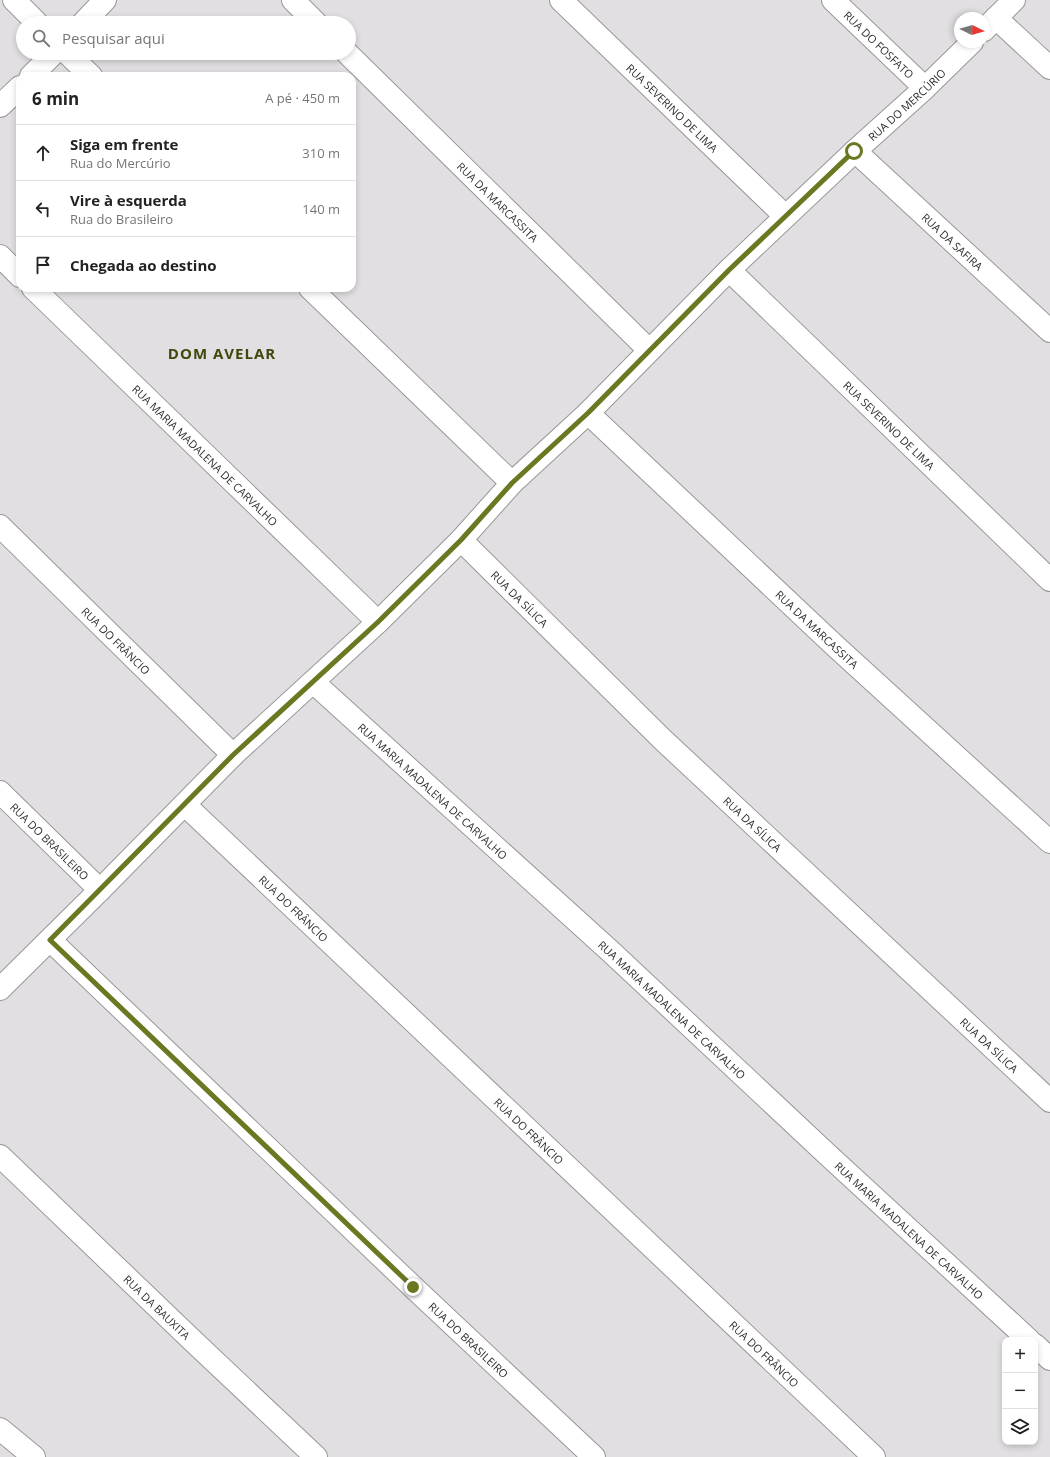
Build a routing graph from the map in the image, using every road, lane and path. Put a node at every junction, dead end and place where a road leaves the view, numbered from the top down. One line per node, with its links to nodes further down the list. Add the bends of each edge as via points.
1 (14, 0): 7 (street)
2 (105, 0): 8 (street)
3 (292, 0): 9 (street)
4 (561, 0): 22 (street, RUA SEVERINO DE LIMA)
5 (833, 0): 18 (street, RUA DO FOSFATO)
6 (1014, 0): 10 (street)
7 (30, 16)
8 (90, 16)
9 (309, 16)
10 (990, 24): 15 (street)
11 (966, 48): 18 (street, RUA DO MERCÚRIO)
12 (47, 60): 16 (street)
13 (74, 60): 17 (street)
14 (353, 60): 29 (street, RUA DA MARCASSITA)
15 (1050, 68)
16 (35, 72)
17 (87, 72)
18 (925, 88): 21 (street, RUA DO MERCÚRIO)
19 (16, 91): 20 (street)
20 (0, 106)
21 (854, 151): 22 (street, RUA DO MERCÚRIO); 28 (street, RUA DA SAFIRA)
22 (785, 216): 24 (street, RUA DO MERCÚRIO)
23 (0, 256): 25 (street)
24 (729, 270): 29 (street, RUA DO MERCÚRIO); 34 (street, RUA SEVERINO DE LIMA)
25 (16, 272)
26 (37, 292): 35 (street, RUA MARIA MADALENA DE CARVALHO)
27 (314, 292): 31 (street)
28 (1050, 331)
29 (649, 350): 30 (street, RUA DO MERCÚRIO)
30 (588, 413): 31 (street, RUA DO MERCÚRIO); 40 (street, RUA DA MARCASSITA, via 833,644)
31 (512, 483): 33 (street, RUA DO MERCÚRIO)
32 (0, 526): 37 (street, RUA DO FRÂNCIO)
33 (461, 540): 35 (street, RUA DO MERCÚRIO); 44 (street, RUA DA SÍLICA, via 662,739)
34 (1050, 580)
35 (378, 622): 36 (street, RUA DO MERCÚRIO)
36 (313, 682): 37 (street, RUA DO MERCÚRIO); 46 (street, RUA MARIA MADALENA DE CARVALHO, via 609,950)
37 (233, 755): 39 (street, RUA DO MERCÚRIO)
38 (0, 792): 41 (street, RUA DO BRASILEIRO)
39 (184, 805): 41 (street, RUA DO MERCÚRIO); 53 (street, RUA DO FRÂNCIO)
40 (1050, 842)
41 (100, 890): 42 (street, RUA DO MERCÚRIO)
42 (50, 940): 43 (street, RUA DO MERCÚRIO); 52 (street, RUA DO BRASILEIRO)
43 (0, 989)
44 (1050, 1101)
45 (0, 1156): 51 (street, RUA DA BAUXITA)
46 (1026, 1337)
47 (1038, 1348): 48 (street)
48 (1050, 1359)
49 (0, 1429): 50 (street)
50 (34, 1457)
51 (316, 1457)
52 (594, 1457)
53 (874, 1457)

